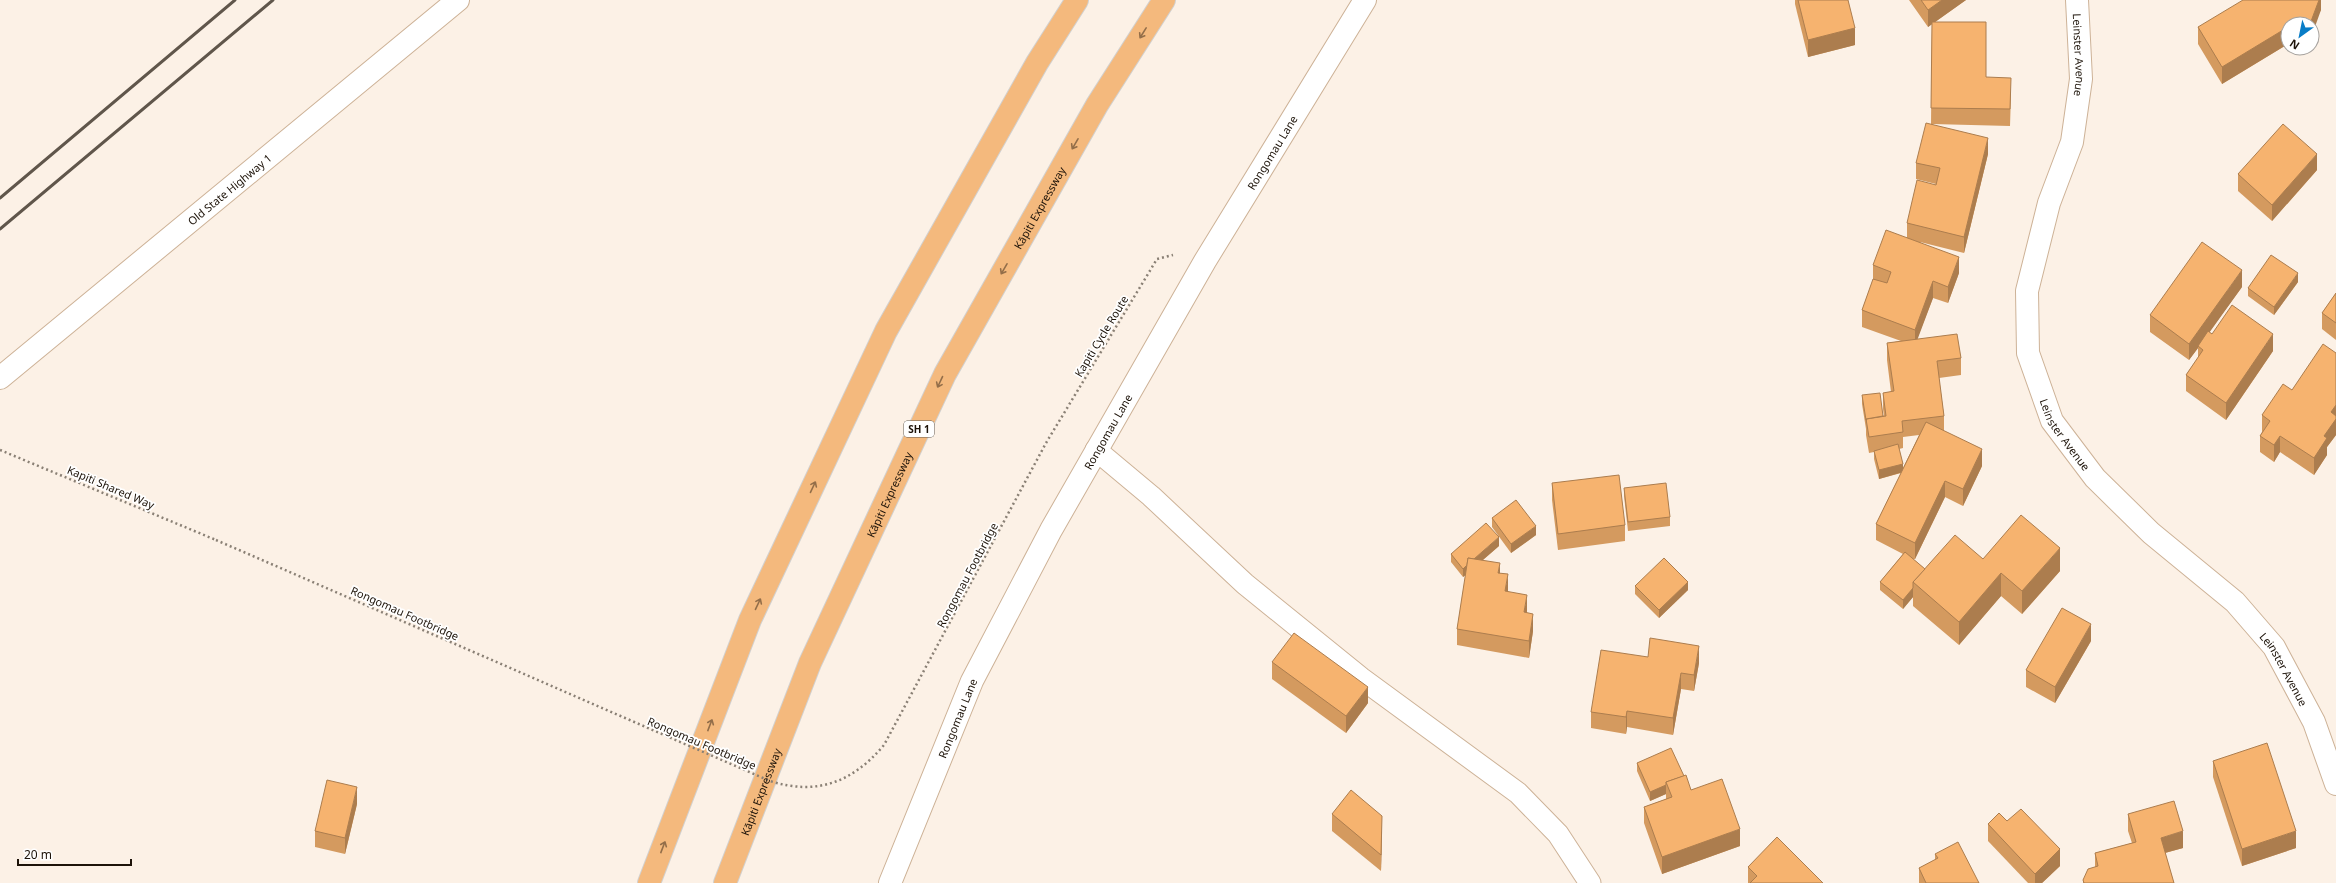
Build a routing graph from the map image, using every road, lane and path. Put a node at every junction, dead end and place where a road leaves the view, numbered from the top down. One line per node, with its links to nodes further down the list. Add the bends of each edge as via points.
1 (458, 0): 7 (street, Old State Highway 1)
2 (1077, 0): 13 (highway, one-way to 2, via 750,620 886,331 1037,62)
3 (1164, 0): 14 (highway, Kāpiti Expressway / SH 1, one-way to 14, via 1097,105 945,374 810,663)
4 (1365, 0): 10 (street, Rongomau Lane, via 1205,261)
5 (2077, 0): 12 (street, Leinster Avenue, via 2081,79 2072,142 2049,203 2027,291 2028,353 2052,422 2095,478 2151,533 2235,602 2274,647 2314,722)
6 (1175, 255): 8 (path, Kapiti Cycle Route, via 1156,259)
7 (0, 378)
8 (1046, 443): 11 (path, Rongomau Footbridge, bridge, via 887,740 873,758 860,769 832,784 820,787 804,788 770,781)
9 (0, 450): 11 (path, Kapiti Shared Way)
10 (1096, 450): 15 (street, Rongomau Lane, via 972,681); 16 (lane, via 1151,496 1245,584 1361,678 1518,793 1558,834)
11 (216, 540)
12 (2336, 784)
13 (650, 883)
14 (725, 883)
15 (890, 883)
16 (1590, 883)

